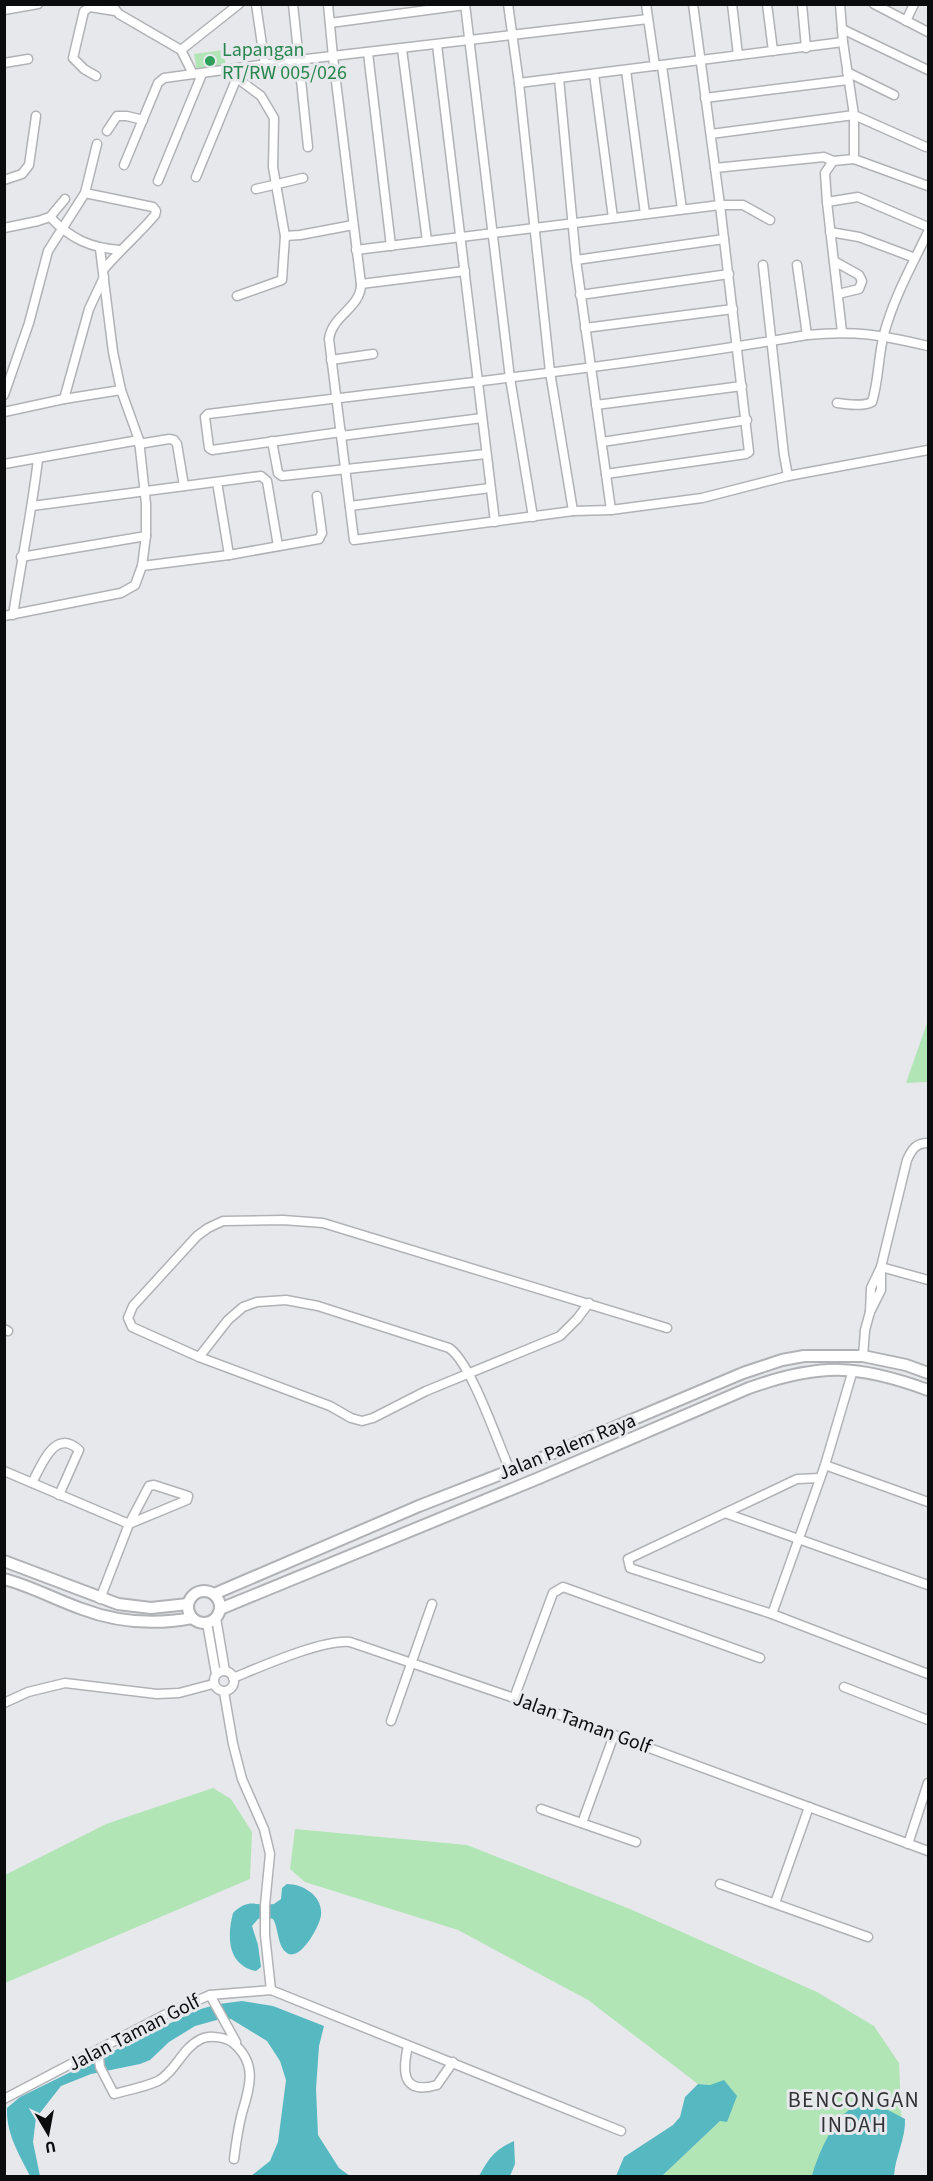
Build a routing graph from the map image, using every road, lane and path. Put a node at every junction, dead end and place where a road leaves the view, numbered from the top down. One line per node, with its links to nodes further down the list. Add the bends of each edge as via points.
1 (38, 4): 18 (street)
2 (239, 4): 31 (street)
3 (256, 4): 40 (street)
4 (292, 4): 37 (street)
5 (328, 4): 22 (street)
6 (508, 4): 25 (street)
7 (646, 4): 20 (street)
8 (693, 4): 38 (street)
9 (732, 4): 34 (street)
10 (767, 4): 32 (street)
11 (802, 4): 29 (street)
12 (840, 4): 19 (street)
13 (844, 4): 19 (street)
14 (874, 4): 21 (street)
15 (914, 4): 21 (street)
16 (465, 5): 22 (street); 26 (street)
17 (114, 8): 31 (street); 47 (street, via 90,7 84,11 73,58)
18 (4, 10)
19 (841, 14): 23 (street)
20 (648, 19): 25 (street); 41 (street)
21 (906, 21): 24 (street)
22 (330, 23): 35 (street)
23 (842, 29): 27 (street); 44 (street)
24 (928, 32)
25 (512, 36): 26 (street); 51 (street)
26 (470, 40): 28 (street); 90 (street)
27 (843, 42): 29 (street); 48 (street)
28 (437, 45): 30 (street); 92 (street)
29 (806, 48): 32 (street)
30 (402, 49): 33 (street); 94 (street)
31 (181, 50): 45 (street)
32 (773, 51): 34 (street)
33 (368, 53): 35 (street); 95 (street)
34 (738, 55): 38 (street)
35 (333, 57): 37 (street); 83 (street)
36 (28, 59): 39 (street)
37 (298, 60): 40 (street); 60 (street)
38 (701, 60): 41 (street); 53 (street)
39 (4, 63)
40 (265, 65): 42 (street)
41 (659, 66): 43 (street); 77 (street)
42 (241, 69): 45 (street); 49 (street)
43 (626, 70): 46 (street); 78 (street)
44 (928, 70)
45 (197, 74): 56 (street, via 159,81); 69 (street)
46 (594, 74): 50 (street); 80 (street)
47 (96, 76)
48 (848, 76): 52 (street); 53 (street); 54 (street)
49 (237, 78): 66 (street); 70 (street, via 261,96 274,118)
50 (559, 78): 51 (street); 82 (street)
51 (519, 83): 86 (street)
52 (894, 95)
53 (705, 98): 58 (street)
54 (854, 115): 58 (street); 61 (street); 62 (street)
55 (36, 116): 68 (street, via 28,168)
56 (143, 120): 57 (street, via 117,116); 64 (street)
57 (107, 131)
58 (711, 134): 65 (street)
59 (97, 144): 73 (street)
60 (308, 147)
61 (926, 147)
62 (854, 159): 63 (street); 71 (street)
63 (833, 161): 65 (street, via 821,156); 75 (street, via 825,173)
64 (124, 165)
65 (715, 168): 76 (street)
66 (196, 177)
67 (303, 178): 70 (street)
68 (4, 180)
69 (158, 181)
70 (276, 183): 72 (street); 91 (street)
71 (928, 186)
72 (256, 189)
73 (86, 193): 87 (street); 97 (street, via 155,209 155,215 138,236)
74 (65, 198): 79 (street)
75 (826, 201): 84 (street, via 858,197); 88 (street)
76 (720, 205): 77 (street); 81 (street, via 743,205); 93 (street)
77 (682, 209): 78 (street)
78 (645, 214): 80 (street)
79 (50, 217): 85 (street); 87 (street)
80 (613, 218): 82 (street)
81 (770, 220)
82 (572, 223): 86 (street); 100 (street)
83 (353, 225): 91 (street); 98 (street)
84 (928, 226)
85 (4, 228)
86 (533, 229): 90 (street); 122 (street)
87 (62, 230): 96 (street); 127 (street, via 48,251 29,324)
88 (830, 232): 99 (street, via 859,237); 101 (street)
89 (928, 232): 99 (street)
90 (493, 233): 92 (street); 123 (street)
91 (285, 236): 110 (street, via 282,280)
92 (461, 237): 94 (street); 104 (street)
93 (724, 239): 100 (street); 106 (street)
94 (428, 241): 95 (street)
95 (392, 246): 98 (street)
96 (100, 249): 97 (street); 105 (street)
97 (121, 250): 105 (street)
98 (356, 250): 107 (street)
99 (915, 258): 115 (street)
100 (576, 260): 109 (street)
101 (834, 261): 108 (street); 108 (street, via 859,275 862,281 859,289)
102 (763, 265): 116 (street)
103 (797, 265): 114 (street)
104 (465, 271): 107 (street); 124 (street)
105 (104, 272): 126 (street, via 110,336); 129 (street, via 89,309)
106 (729, 274): 109 (street); 111 (street)
107 (360, 284): 120 (street, via 359,296 331,328)
108 (838, 294): 113 (street)
109 (580, 295): 112 (street)
110 (237, 296)
111 (733, 309): 112 (street); 118 (street)
112 (585, 328): 121 (street)
113 (842, 332): 114 (street); 115 (street)
114 (807, 335): 116 (street)
115 (884, 335): 117 (street); 130 (street, via 871,403)
116 (772, 341): 118 (street); 145 (street)
117 (928, 346)
118 (738, 347): 121 (street); 125 (street)
119 (373, 354): 120 (street)
120 (331, 360): 128 (street)
121 (591, 368): 122 (street); 131 (street)
122 (550, 372): 123 (street); 154 (street)
123 (510, 378): 124 (street); 155 (street)
124 (477, 382): 128 (street); 133 (street)
125 (742, 386): 131 (street); 134 (street)
126 (121, 390): 129 (street); 137 (street)
127 (4, 395)
128 (335, 398): 135 (street); 136 (street, via 205,417 211,450)
129 (64, 399): 132 (street)
130 (837, 403)
131 (596, 405): 138 (street)
132 (4, 412)
133 (482, 418): 135 (street); 140 (street)
134 (747, 420): 138 (street); 144 (street, via 748,454)
135 (341, 434): 136 (street); 143 (street)
136 (272, 441): 143 (street, via 280,475)
137 (139, 442): 141 (street); 147 (street, via 174,440); 149 (street)
138 (602, 442): 144 (street)
139 (928, 450): 145 (street)
140 (486, 454): 143 (street); 148 (street)
141 (38, 459): 142 (street); 151 (street)
142 (4, 464)
143 (346, 470): 152 (street)
144 (606, 474): 153 (street)
145 (788, 476): 153 (street, via 702,498)
146 (217, 482): 147 (street); 158 (street, via 266,478); 159 (street)
147 (184, 486): 149 (street)
148 (490, 488): 152 (street); 156 (street)
149 (145, 490): 151 (street); 157 (street)
150 (317, 496): 158 (street, via 321,536)
151 (32, 506): 160 (street)
152 (350, 506): 156 (street, via 355,541)
153 (611, 510): 154 (street)
154 (573, 511): 155 (street)
155 (533, 517): 156 (street)
156 (495, 522)
157 (146, 536): 160 (street); 161 (street)
158 (278, 546): 159 (street)
159 (229, 555): 161 (street)
160 (21, 556): 162 (street)
161 (142, 566): 162 (street, via 135,585 121,593)
162 (9, 615)
163 (928, 1143): 164 (street, via 914,1148 907,1160)
164 (881, 1267): 165 (street); 168 (street, via 881,1290 865,1330)
165 (928, 1280)
166 (589, 1303): 167 (street); 169 (street, via 323,1223 223,1221 197,1236 133,1306 128,1318 132,1327); 172 (street, via 560,1336)
167 (667, 1328)
168 (863, 1356): 171 (street, Jalan Palem Raya); 175 (street, Jalan Palem Raya, via 782,1360)
169 (199, 1357): 172 (street, via 362,1421); 172 (street, via 243,1307 286,1300 318,1306 449,1348)
170 (852, 1370): 173 (street, Jalan Palem Raya, via 876,1373); 174 (street); 192 (street, Jalan Palem Raya, via 807,1371 749,1388)
171 (928, 1373)
172 (469, 1374): 175 (street)
173 (928, 1390)
174 (825, 1465): 177 (street); 180 (street)
175 (510, 1470): 187 (street, Jalan Palem Raya)
176 (4, 1471): 178 (street)
177 (820, 1478): 181 (street, via 797,1479); 183 (street)
178 (32, 1483): 179 (street); 179 (street, via 49,1452 66,1443 79,1450)
179 (59, 1495): 182 (street)
180 (928, 1502)
181 (725, 1513): 183 (street); 191 (street, via 628,1559 628,1564 630,1568)
182 (129, 1524): 182 (street, via 149,1486 188,1496 187,1500); 188 (street)
183 (799, 1538): 186 (street); 191 (street)
184 (4, 1561): 188 (street)
185 (4, 1579): 193 (street, via 115,1619 168,1622)
186 (928, 1585)
187 (214, 1594): 189 (street, via 198,1592); 192 (street, via 220,1603)
188 (100, 1599): 189 (street, via 151,1608)
189 (188, 1604): 193 (street)
190 (432, 1604): 195 (street)
191 (772, 1614): 198 (street)
192 (214, 1617): 193 (street, via 196,1621); 196 (street); 197 (street)
193 (192, 1618)
194 (760, 1658): 203 (street, via 563,1587 553,1593)
195 (411, 1663): 199 (street, Jalan Taman Golf, via 343,1641); 203 (street, Jalan Taman Golf); 206 (street)
196 (225, 1671): 197 (street); 199 (street)
197 (216, 1674): 200 (street)
198 (928, 1674)
199 (233, 1677): 202 (street, via 232,1687)
200 (213, 1684): 202 (street); 204 (street, via 157,1694 65,1683)
201 (844, 1687): 205 (street)
202 (224, 1692): 218 (street, via 242,1779 264,1829 270,1854 265,1935)
203 (514, 1698): 207 (street, Jalan Taman Golf)
204 (4, 1703)
205 (928, 1719)
206 (391, 1721)
207 (614, 1735): 209 (street, Jalan Taman Golf); 211 (street)
208 (928, 1783): 213 (street)
209 (809, 1807): 213 (street, Jalan Taman Golf); 216 (street)
210 (541, 1809): 211 (street)
211 (582, 1823): 212 (street)
212 (636, 1842)
213 (908, 1844): 214 (street, Jalan Taman Golf)
214 (928, 1851)
215 (720, 1884): 216 (street)
216 (775, 1903): 217 (street)
217 (868, 1937)
218 (271, 1990): 219 (street, Jalan Taman Golf); 220 (street, Jalan Taman Golf)
219 (212, 1998): 221 (street); 222 (street, Jalan Taman Golf, via 164,2015)
220 (408, 2046): 223 (street, Jalan Taman Golf); 223 (street, via 405,2076 417,2087 437,2085)
221 (240, 2049): 222 (street, via 227,2038 202,2038 186,2049 158,2080 114,2094); 226 (street, via 251,2078)
222 (98, 2054): 224 (street, Jalan Taman Golf)
223 (453, 2062): 225 (street, Jalan Taman Golf)
224 (4, 2099)
225 (621, 2132)
226 (234, 2159)

